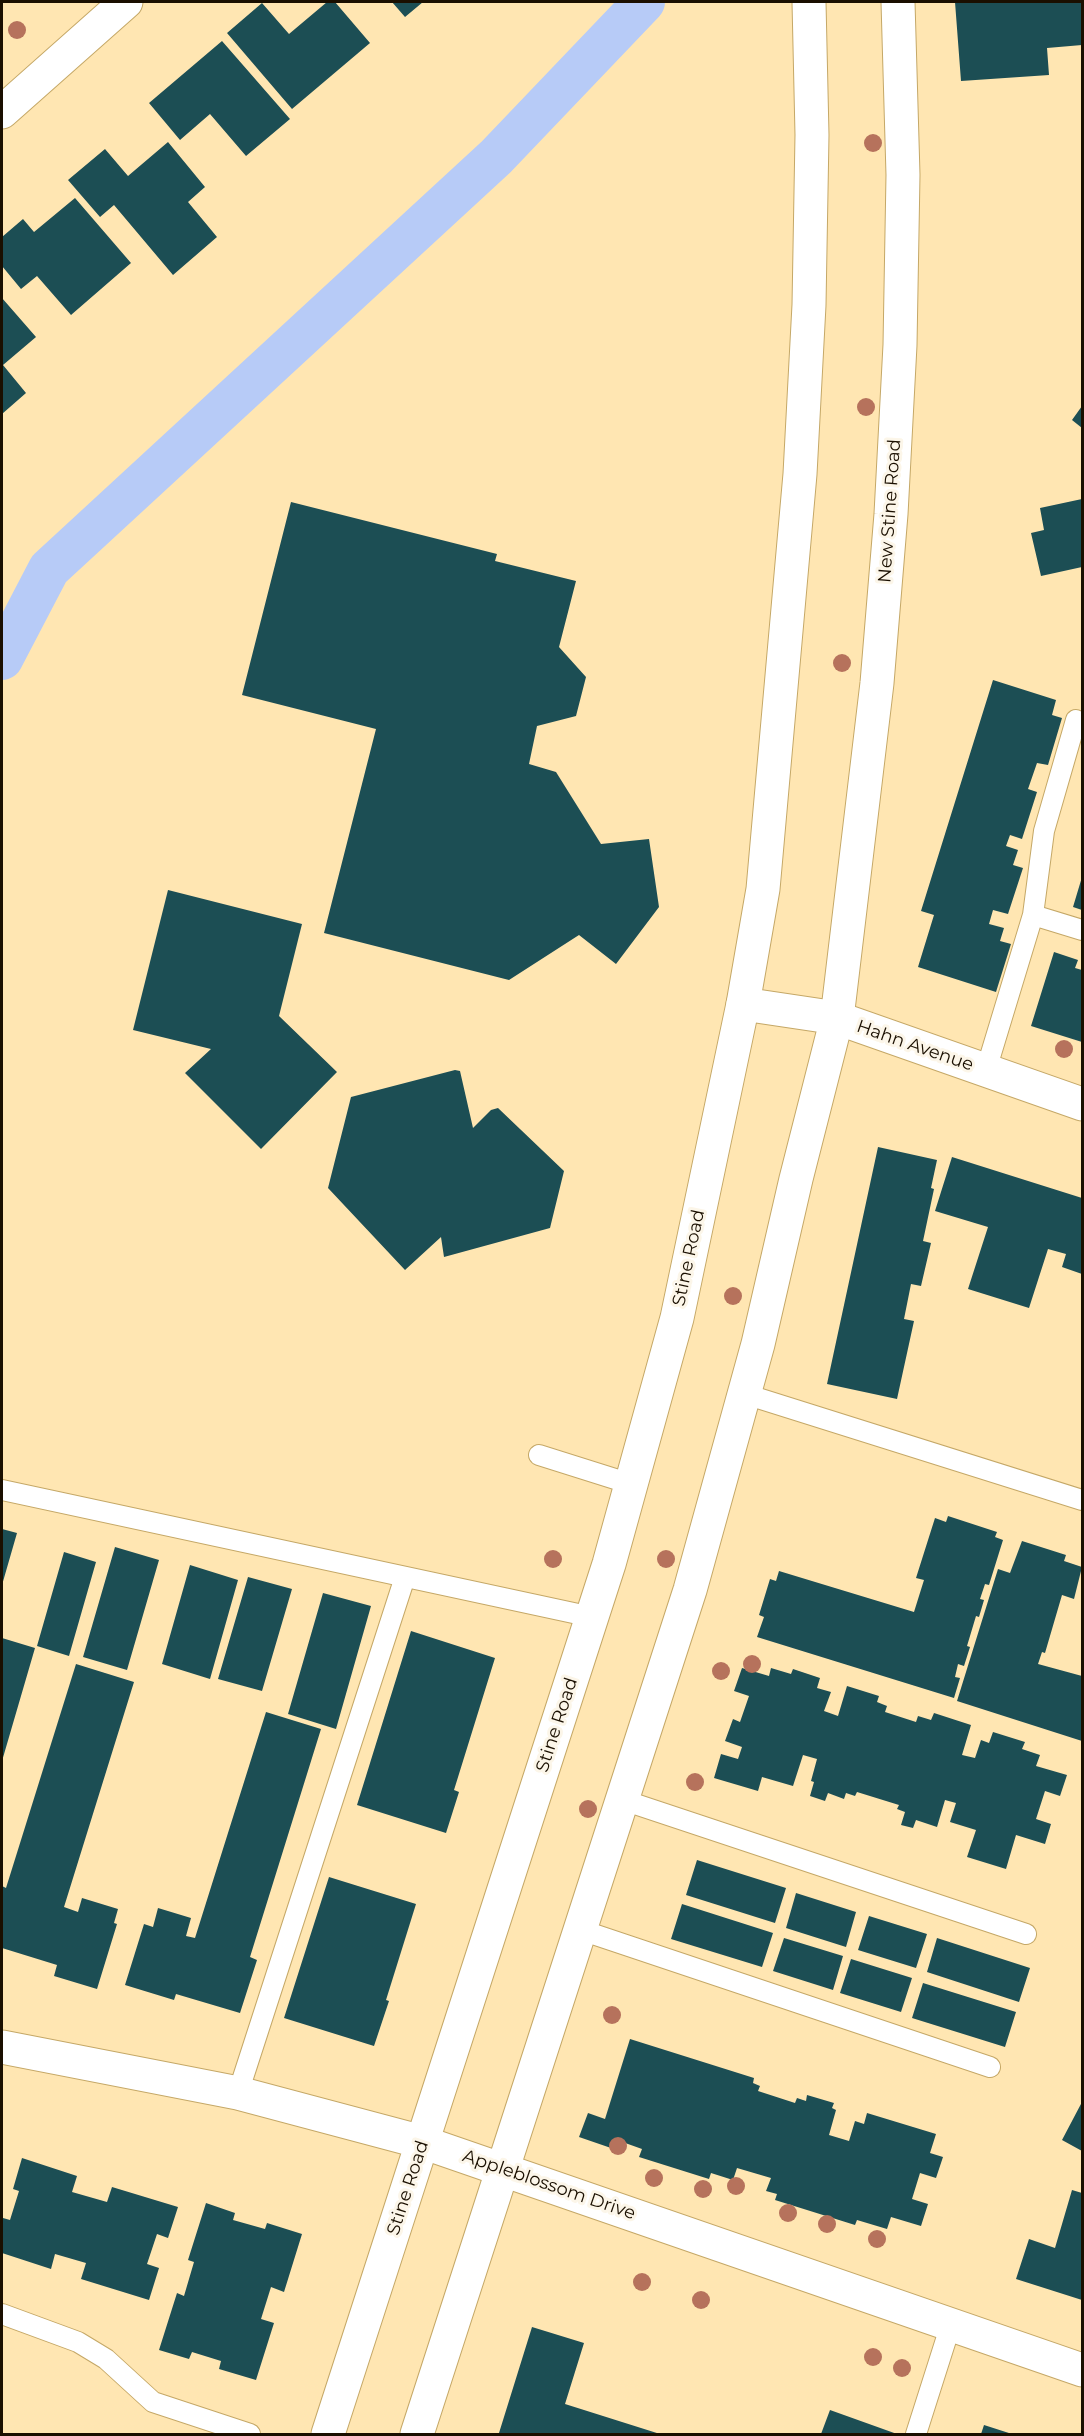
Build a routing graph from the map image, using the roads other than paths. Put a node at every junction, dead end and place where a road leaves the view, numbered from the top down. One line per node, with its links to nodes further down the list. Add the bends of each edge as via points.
1 (126, 2): 4 (main road)
2 (809, 2): 8 (main road, via 809,305 800,474 763,889)
3 (898, 2): 9 (main road, New Stine Road, via 903,186 891,514 877,683)
4 (2, 112)
5 (1076, 720): 6 (lane, via 1044,831)
6 (1033, 915): 7 (lane); 10 (lane)
7 (1083, 930)
8 (743, 1005): 9 (main road, Hahn Avenue); 14 (main road, Stine Road, via 677,1318)
9 (837, 1018): 10 (main road, Hahn Avenue); 12 (main road)
10 (986, 1070): 11 (main road, Hahn Avenue)
11 (1083, 1104)
12 (745, 1394): 16 (lane); 19 (main road, via 690,1590)
13 (539, 1455): 14 (lane)
14 (631, 1484): 18 (main road, Stine Road)
15 (2, 1490): 17 (lane)
16 (1083, 1500)
17 (405, 1577): 18 (lane); 24 (lane)
18 (592, 1617): 25 (main road, Stine Road)
19 (623, 1800): 20 (main road); 21 (lane)
20 (581, 1930): 23 (lane); 26 (main road)
21 (1026, 1934)
22 (2, 2048): 24 (main road, Appleblossom Drive)
23 (990, 2067)
24 (238, 2093): 25 (main road, Appleblossom Drive)
25 (422, 2142): 26 (main road, Appleblossom Drive); 31 (main road, Stine Road)
26 (504, 2168): 28 (main road, Appleblossom Drive); 32 (main road)
27 (2, 2314): 30 (lane, via 78,2342 106,2359 153,2402)
28 (951, 2324): 29 (main road, Appleblossom Drive); 33 (lane)
29 (1083, 2370)
30 (250, 2434)
31 (328, 2434)
32 (417, 2434)
33 (916, 2434)

